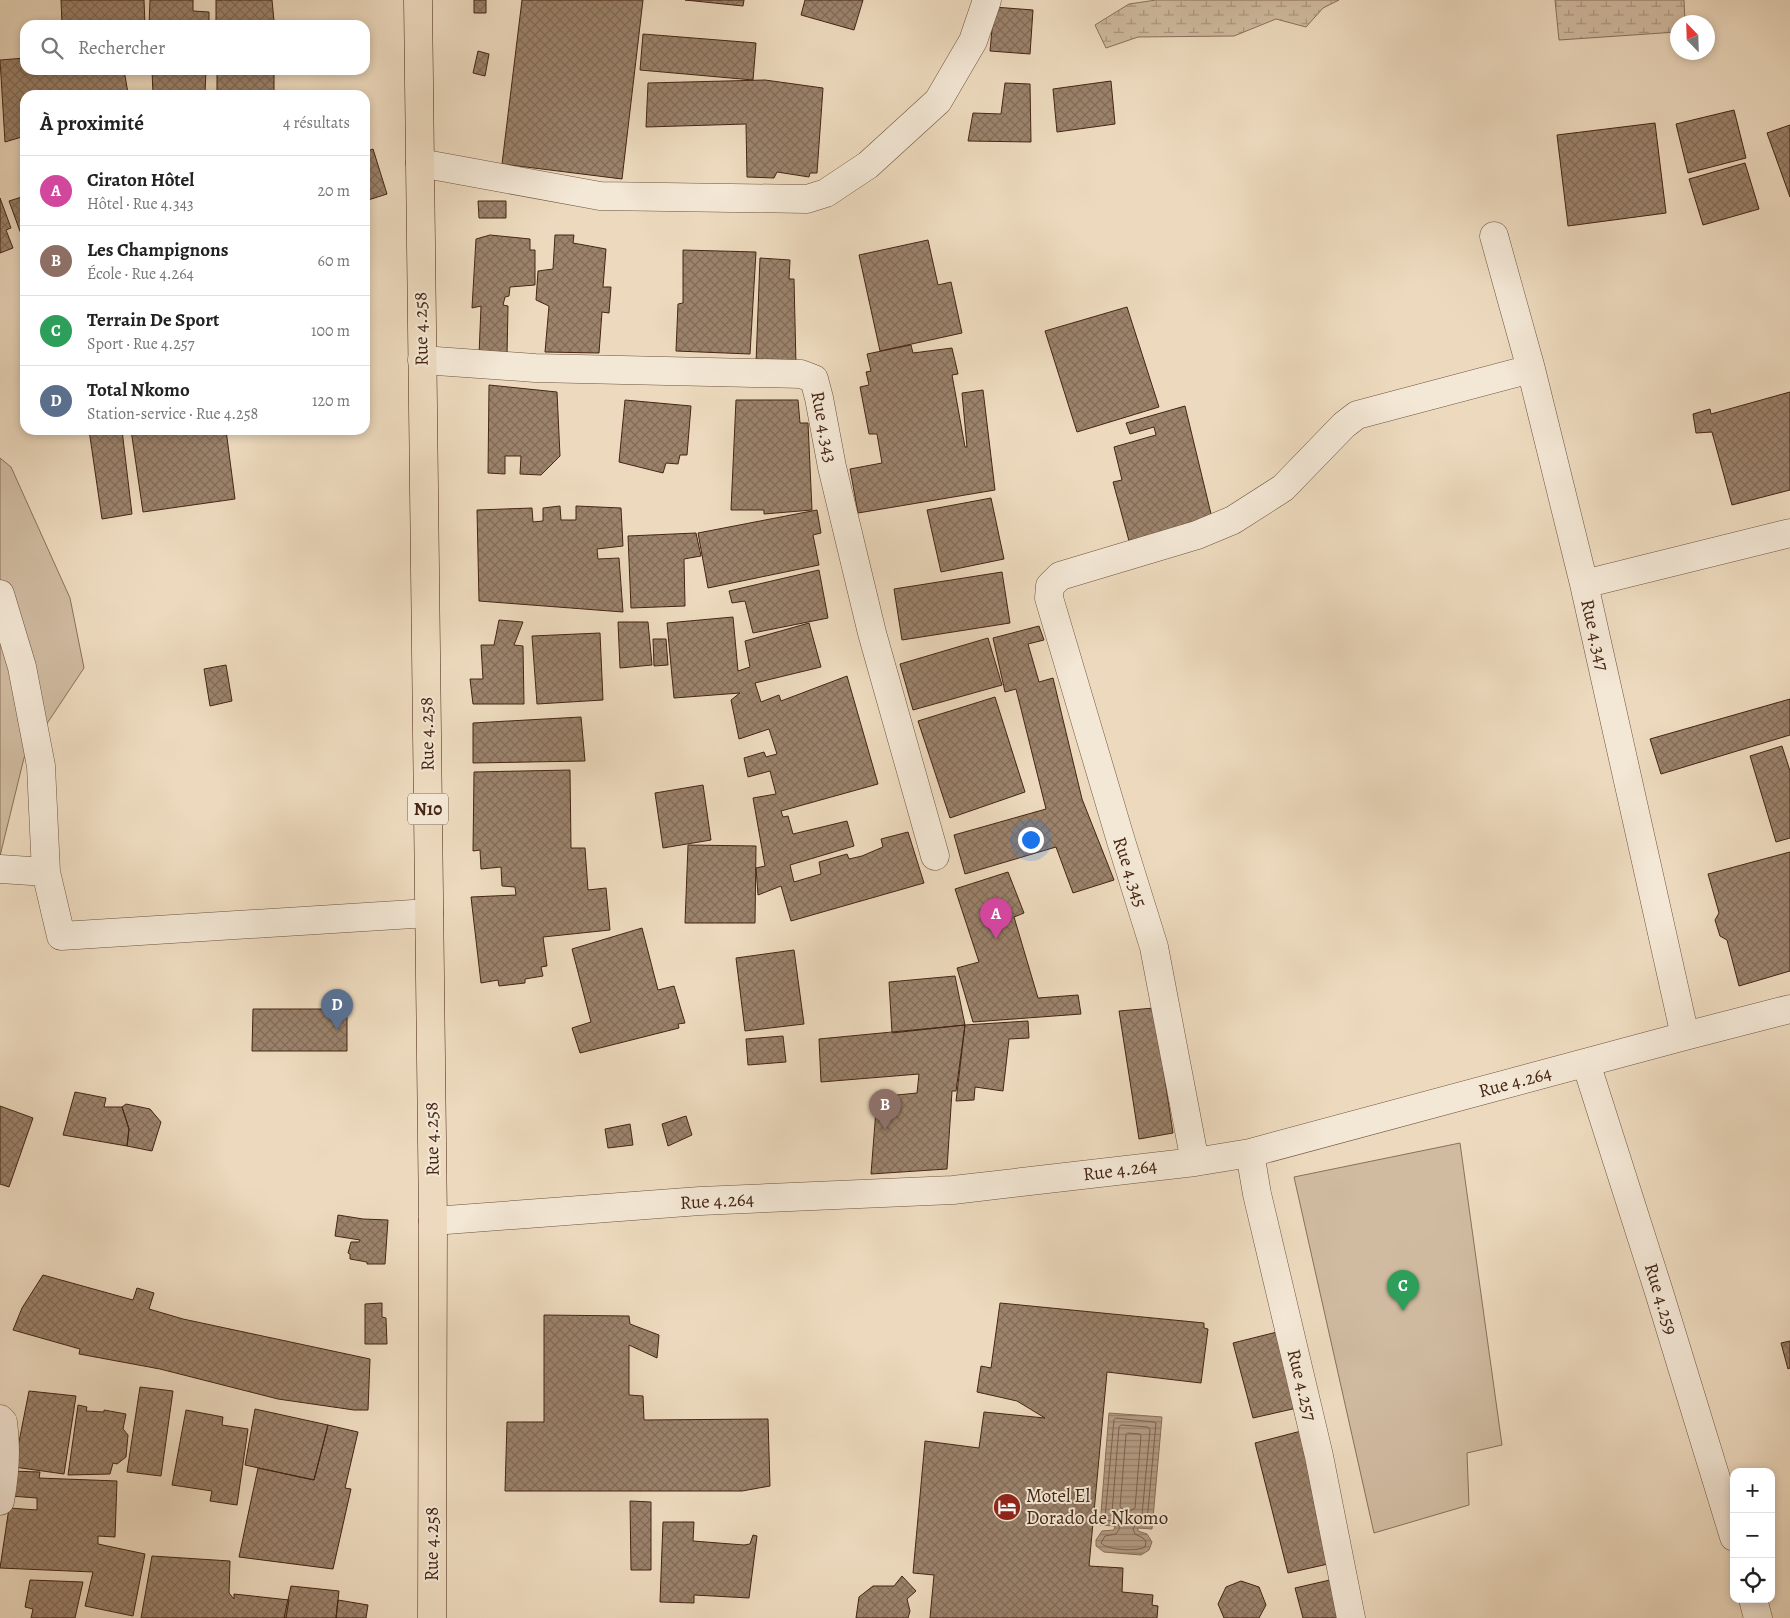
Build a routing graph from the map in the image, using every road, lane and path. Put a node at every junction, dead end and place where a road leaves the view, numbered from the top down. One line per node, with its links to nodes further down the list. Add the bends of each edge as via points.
1 (418, 0): 3 (highway, Rue 4.258 / N10)
2 (987, 0): 3 (street, via 973,41 938,101 868,165 826,194 807,199 600,196)
3 (420, 163): 5 (highway, Rue 4.258 / N10)
4 (1494, 236): 6 (street, Rue 4.347)
5 (422, 360): 10 (street, Rue 4.343, via 535,368 801,374 814,379 872,633); 13 (highway, Rue 4.258 / N10)
6 (1531, 369): 8 (street, Rue 4.347); 18 (street, Rue 4.345, via 1357,415 1283,488 1233,520 1196,535 1060,576 1050,586 1049,598 1154,947)
7 (1790, 533): 8 (street)
8 (1584, 584): 15 (street, Rue 4.347)
9 (0, 594): 12 (street, via 22,667 41,766)
10 (935, 856)
11 (0, 869): 12 (street)
12 (46, 872): 13 (street, via 61,936)
13 (429, 912): 19 (highway, Rue 4.258 / N10)
14 (1790, 1009): 15 (street, Rue 4.264)
15 (1685, 1036): 16 (street, Rue 4.264)
16 (1586, 1063): 17 (street, Rue 4.264); 22 (street, Rue 4.259)
17 (1250, 1153): 18 (street, Rue 4.264); 25 (street, Rue 4.257, via 1263,1222 1320,1456)
18 (1195, 1162): 19 (street, Rue 4.264, via 953,1190 700,1202)
19 (433, 1221): 24 (highway, Rue 4.258 / N10)
20 (0, 1419): 21 (street, via 6,1443)
21 (0, 1500)
22 (1730, 1524)
23 (1754, 1603): 26 (street)
24 (432, 1618)
25 (1350, 1618)
26 (1758, 1618)

